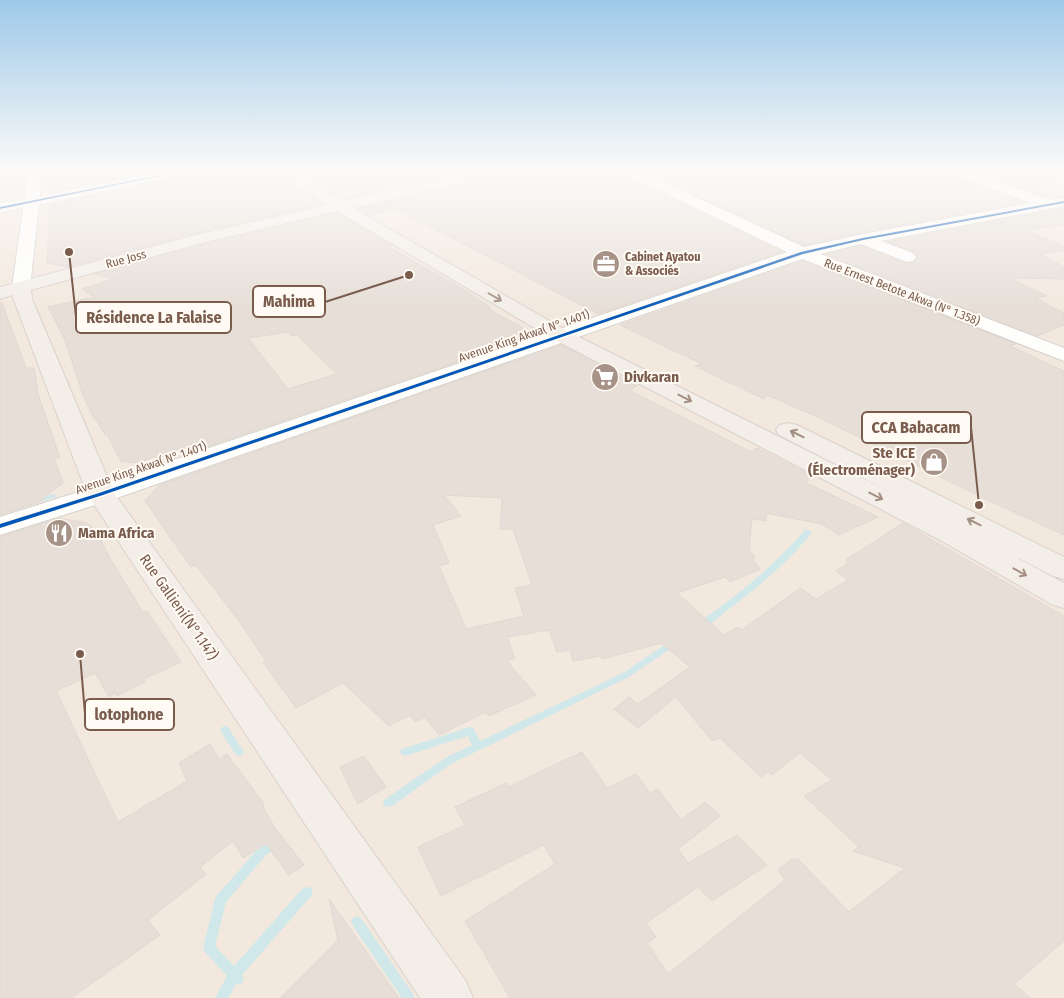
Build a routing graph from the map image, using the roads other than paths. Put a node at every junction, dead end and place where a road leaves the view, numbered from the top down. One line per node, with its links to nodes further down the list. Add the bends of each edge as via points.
1 (28, 220): 9 (street, Rue Gallieni(N°1.147))
2 (285, 220): 9 (main road, Rue Joss, via 208,237)
3 (376, 220): 10 (main road)
4 (732, 220): 7 (street, Rue Ernest Betote Akwa (N° 1.358))
5 (975, 220): 6 (street, Avenue King Akwa( N° 1.401))
6 (862, 239): 7 (street, Avenue King Akwa( N° 1.401)); 8 (street)
7 (802, 253): 10 (street, Avenue King Akwa( N° 1.401)); 11 (street, Rue Ernest Betote Akwa (N° 1.358))
8 (907, 257)
9 (11, 291): 12 (main road, Rue Gallieni(N°1.147), via 22,299)
10 (571, 331): 12 (street, Avenue King Akwa( N° 1.401)); 14 (main road, one-way to 10); 15 (main road, one-way to 15)
11 (1064, 355)
12 (101, 494): 13 (street, Avenue King Akwa( N° 1.401)); 16 (main road, Rue Gallieni(N°1.147))
13 (0, 526)
14 (1064, 569)
15 (1064, 597)
16 (449, 998)

